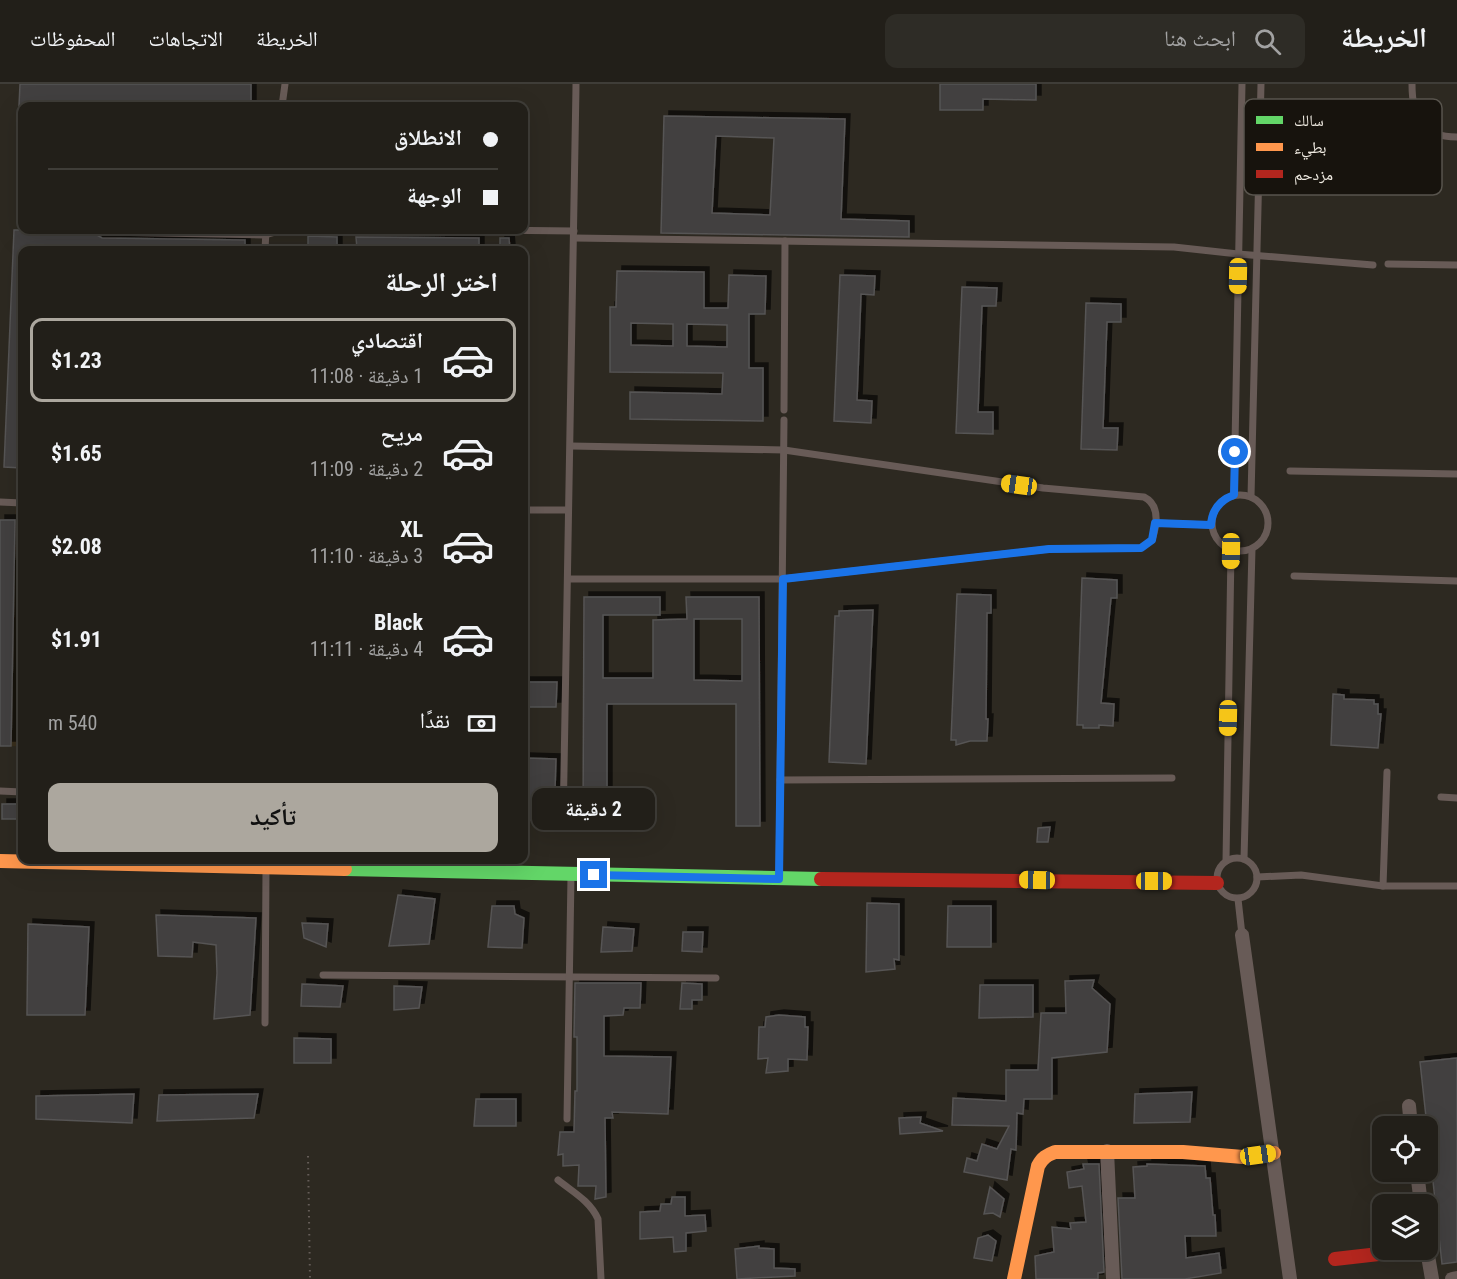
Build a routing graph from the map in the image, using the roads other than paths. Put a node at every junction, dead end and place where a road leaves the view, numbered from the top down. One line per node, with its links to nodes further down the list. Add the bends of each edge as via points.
1 (285, 84): 6 (lane)
2 (576, 84): 11 (lane)
3 (1242, 84): 13 (lane)
4 (1261, 84): 5 (lane)
5 (1261, 99)
6 (283, 102)
7 (1442, 135): 8 (lane)
8 (1457, 137)
9 (1258, 195): 14 (lane)
10 (528, 233): 11 (lane)
11 (574, 235): 12 (lane); 20 (lane)
12 (785, 241): 13 (lane, via 1174,247); 18 (lane)
13 (1238, 254): 14 (lane); 24 (lane)
14 (1257, 256): 16 (lane); 25 (lane)
15 (1388, 264): 17 (lane)
16 (1372, 265)
17 (1457, 265)
18 (783, 410)
19 (784, 420): 21 (lane)
20 (571, 446): 21 (lane); 29 (lane)
21 (784, 450): 30 (lane, via 1043,488 1144,497 1155,507); 36 (lane)
22 (1290, 471): 23 (lane)
23 (1457, 474)
24 (1234, 495): 25 (lane); 31 (lane, via 1217,506)
25 (1251, 497): 32 (lane, via 1262,506 1268,519 1263,540)
26 (0, 502): 27 (lane)
27 (18, 503)
28 (528, 510): 29 (lane)
29 (568, 510): 35 (lane)
30 (1155, 523): 31 (lane); 36 (lane, via 1152,540 1141,548 1049,549)
31 (1211, 525): 33 (lane, via 1219,543)
32 (1252, 549): 33 (lane); 46 (lane)
33 (1231, 551): 49 (lane)
34 (1294, 576): 37 (lane)
35 (569, 579): 36 (lane); 45 (lane)
36 (783, 579): 40 (lane)
37 (1457, 581)
38 (1387, 772): 56 (lane)
39 (1172, 778): 40 (lane)
40 (780, 780): 54 (lane)
41 (0, 791): 42 (lane)
42 (18, 792)
43 (1441, 797): 44 (lane)
44 (1457, 798)
45 (563, 827)
46 (1244, 859): 49 (lane); 53 (lane)
47 (0, 861): 48 (street)
48 (18, 861)
49 (1226, 861): 55 (lane, via 1219,869)
50 (266, 864): 63 (lane)
51 (294, 864): 52 (street)
52 (571, 874): 54 (street); 61 (lane)
53 (1257, 876): 56 (lane, via 1301,875); 58 (lane, via 1254,889)
54 (779, 879): 55 (street)
55 (1217, 883): 58 (lane, via 1224,894)
56 (1383, 886): 57 (lane)
57 (1457, 886)
58 (1238, 899): 59 (lane)
59 (1242, 935): 68 (street)
60 (323, 975): 61 (lane)
61 (569, 977): 62 (lane); 66 (lane)
62 (716, 978)
63 (265, 1023)
64 (1408, 1106): 65 (street)
65 (1410, 1116)
66 (567, 1119)
67 (1107, 1151): 68 (street, via 1243,1157); 75 (street, via 1055,1152 1042,1159); 76 (street)
68 (1274, 1153): 77 (street)
69 (558, 1180): 74 (lane, via 587,1202 598,1219)
70 (1372, 1255): 71 (street)
71 (1335, 1259)
72 (1429, 1260): 78 (street)
73 (1457, 1278): 79 (street)
74 (601, 1279)
75 (1014, 1279)
76 (1113, 1279)
77 (1290, 1279)
78 (1432, 1279)
79 (1452, 1279)

